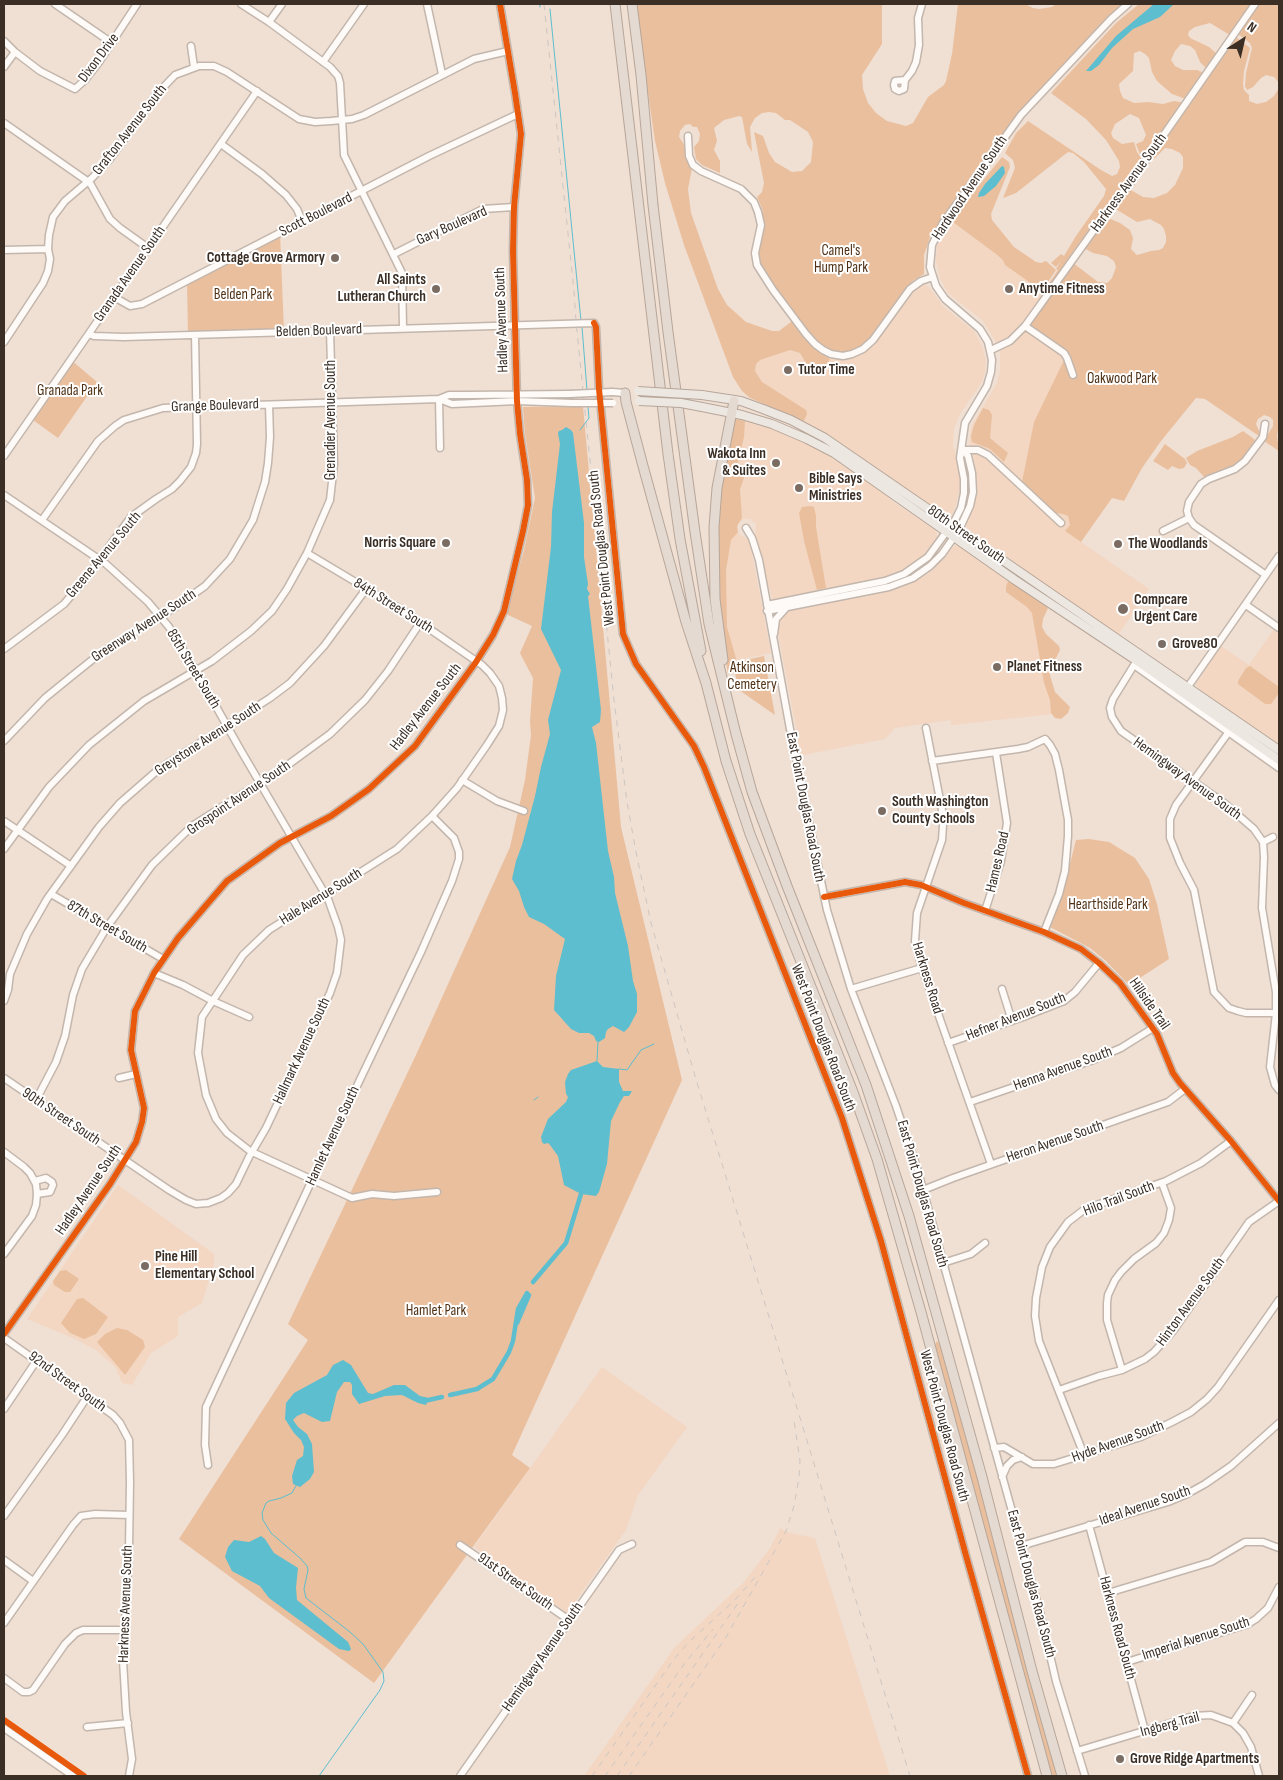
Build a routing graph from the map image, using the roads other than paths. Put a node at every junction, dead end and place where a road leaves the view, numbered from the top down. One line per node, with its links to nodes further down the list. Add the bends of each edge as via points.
1 (55, 4): 15 (street)
2 (136, 4): 15 (street, Dixon Drive)
3 (241, 4): 13 (street)
4 (282, 4): 13 (street)
5 (364, 4): 19 (street)
6 (427, 4): 22 (street)
7 (500, 4): 17 (street, Hadley Avenue South)
8 (615, 4): 89 (highway, via 668,454)
9 (632, 4): 94 (highway, via 653,205 694,532 709,624)
10 (922, 4): 23 (street, via 918,18 918,56)
11 (1128, 4): 38 (street, Hardwood Avenue South, via 1021,115 953,209 932,244 930,261)
12 (1255, 4): 42 (street, Harkness Avenue South, via 1131,182)
13 (269, 22): 19 (street)
14 (4, 41): 18 (street, Dixon Drive)
15 (112, 43): 18 (street, Dixon Drive, via 75,89 40,71)
16 (191, 46): 21 (street)
17 (508, 51): 22 (street, Grafton Avenue South, via 474,59); 25 (street, Hadley Avenue South)
18 (15, 52): 20 (street)
19 (323, 62): 26 (street, via 338,76)
20 (4, 67)
21 (194, 67): 24 (street, Grafton Avenue South, via 214,66); 30 (street, Grafton Avenue South, via 172,78 109,160)
22 (442, 74): 26 (street, Grafton Avenue South, via 364,115)
23 (905, 80)
24 (256, 91): 26 (street, Grafton Avenue South, via 299,119 315,122); 29 (street, Granada Avenue South)
25 (518, 114): 31 (street, Scott Boulevard); 32 (street, Hadley Avenue South, via 521,134)
26 (341, 120): 31 (street, via 344,155)
27 (4, 123): 30 (street)
28 (688, 136): 38 (street, via 692,164 741,189 754,202 761,225 755,251 757,266 806,334 823,350 844,356 863,349 910,289)
29 (220, 144): 33 (street, via 286,195); 35 (street, Granada Avenue South)
30 (88, 181): 34 (street, Grafton Avenue South, via 65,201 53,217); 35 (street, via 110,219)
31 (361, 191): 33 (street, Scott Boulevard); 37 (street)
32 (514, 207): 37 (street, Gary Boulevard, via 483,208); 41 (street, Hadley Avenue South)
33 (302, 222): 39 (street, Scott Boulevard, via 142,304 130,306)
34 (48, 248): 36 (street); 47 (street, Grafton Avenue South, via 50,259 43,283)
35 (148, 248): 39 (street, Granada Avenue South)
36 (4, 250)
37 (394, 254): 43 (street, via 402,273)
38 (933, 277): 48 (street, Hardwood Avenue South, via 945,299 978,326)
39 (114, 297): 45 (street, Granada Avenue South)
40 (594, 323): 41 (street, Belden Boulevard, via 589,320); 197 (street, West Point Douglas Road South, via 623,634 636,664 694,746 704,767 841,1116 881,1241)
41 (516, 325): 43 (street, Belden Boulevard); 50 (street, Hadley Avenue South)
42 (1025, 326): 48 (street, Harkness Avenue South, via 1012,340); 49 (street, via 1064,353)
43 (403, 328): 44 (street, Belden Boulevard)
44 (330, 331): 46 (street, Belden Boulevard); 54 (street, Grenadier Avenue South)
45 (89, 334): 46 (street, Belden Boulevard, via 124,337); 62 (street, Granada Avenue South)
46 (195, 334): 57 (street, Greene Avenue South)
47 (4, 342)
48 (991, 350): 61 (street, Hardwood Avenue South, via 990,379 966,421)
49 (1073, 375)
50 (517, 393): 51 (street, Grange Boulevard, bridge, via 612,392); 52 (street, Grange Boulevard, via 449,395); 53 (street, Hadley Avenue South)
51 (626, 397): 53 (street, Grange Boulevard, bridge, via 613,403); 55 (main road, 80th Street South, bridge, via 638,391 702,395); 58 (main road, 80th Street South, bridge); 89 (highway, via 666,551)
52 (439, 399): 53 (street, Grange Boulevard, via 452,404); 54 (street, Grange Boulevard); 60 (street)
53 (517, 401): 87 (street, Hadley Avenue South, via 528,506 507,600 493,635)
54 (332, 402): 56 (street, Grange Boulevard); 73 (street, Grenadier Avenue South, via 334,464 330,500)
55 (734, 402): 58 (highway); 67 (main road, 80th Street South, via 763,408 812,430)
56 (269, 405): 57 (street, Grange Boulevard); 81 (street, Greenway Avenue South, via 268,463 253,520 230,559 205,586)
57 (196, 406): 65 (street, Grange Boulevard, via 163,408 115,426 98,441); 75 (street, Greene Avenue South, via 197,444 191,467 172,489 131,517)
58 (732, 413): 71 (main road, 80th Street South, via 772,424 821,446); 94 (highway, via 716,494 713,558 717,623)
59 (1265, 424): 64 (street, via 1263,437 1244,462 1199,487 1188,503)
60 (440, 448)
61 (962, 450): 66 (street, via 988,454); 67 (street, Hardwood Avenue South, via 964,497); 69 (street, Hardwood Avenue South, via 968,456 973,492)
62 (4, 456)
63 (4, 495): 65 (street, 85th Street South)
64 (1188, 518): 70 (street); 76 (street)
65 (42, 520): 75 (street, 85th Street South)
66 (1061, 523)
67 (951, 525): 69 (main road, 80th Street South); 71 (street)
68 (746, 528): 79 (street, East Point Douglas Road South, via 756,550)
69 (958, 530): 72 (street); 86 (main road, 80th Street South)
70 (1163, 531)
71 (946, 532): 72 (main road, 80th Street South); 79 (street, via 924,560 900,575)
72 (954, 537): 80 (street, via 930,566 902,583); 86 (main road, 80th Street South)
73 (307, 553): 77 (street, 84th Street South); 88 (street, Grenadier Avenue South, via 272,611 251,631)
74 (1279, 556): 76 (street)
75 (99, 560): 81 (street, 85th Street South, via 129,583); 85 (street, Greene Avenue South, via 64,604)
76 (1266, 575): 78 (street)
77 (366, 589): 82 (street, 84th Street South); 91 (street, Greystone Avenue South, via 324,646 290,683)
78 (1246, 605): 83 (street); 90 (street)
79 (767, 608): 80 (street); 84 (street, East Point Douglas Road South)
80 (786, 608): 84 (street, via 776,622)
81 (160, 616): 88 (street, 85th Street South); 95 (street, Greenway Avenue South, via 102,652 72,676 45,698)
82 (420, 623): 87 (street, 84th Street South); 103 (street, Grospoint Avenue South, via 358,708 314,747)
83 (1279, 628)
84 (774, 646): 116 (street, East Point Douglas Road South)
85 (4, 649)
86 (1137, 660): 90 (main road, 80th Street South); 93 (street, 80th Street South); 102 (street, Hemingway Avenue South, via 1113,699 1112,717 1121,731)
87 (476, 662): 101 (street, Hale Avenue South, via 496,681 503,710 499,726); 108 (street, Hadley Avenue South, via 415,746 390,770 332,816)
88 (196, 671): 91 (street, 85th Street South); 107 (street, Grenadier Avenue South, via 144,701 89,745 49,787)
89 (706, 683): 198 (highway, via 726,761 750,834 854,1092 877,1159)
90 (1186, 690): 96 (main road, 80th Street South); 98 (main road, 80th Street South)
91 (227, 726): 103 (street, 85th Street South); 112 (street, Greystone Avenue South, via 145,781 99,827)
92 (926, 728): 99 (street, Harkness Road)
93 (1228, 733): 100 (street, 80th Street South); 102 (street)
94 (736, 734): 199 (highway, via 752,792 866,1084 909,1216)
95 (4, 741)
96 (1279, 750)
97 (996, 753): 99 (street); 117 (street, Hames Road, via 1007,823 1001,861); 119 (street, via 1028,747 1045,739 1055,754 1068,828 1065,871)
98 (1279, 760)
99 (932, 761): 113 (street, Harkness Road, via 943,825 942,840)
100 (1279, 768)
101 (462, 780): 104 (street, via 497,801); 105 (street, Hale Avenue South)
102 (1193, 781): 110 (street, Hemingway Avenue South, via 1245,820); 129 (street, via 1173,810 1170,838 1194,890 1214,992 1229,1008 1238,1012)
103 (259, 783): 108 (street, 85th Street South); 118 (street, Grospoint Avenue South, via 192,826 152,865)
104 (524, 811)
105 (432, 816): 115 (street, Hale Avenue South, via 397,849); 146 (street, Hamlet Avenue South, via 454,838 460,852 452,881 422,952)
106 (4, 821): 107 (street)
107 (17, 830): 111 (street, Grenadier Avenue South); 112 (street)
108 (291, 837): 115 (street, 85th Street South); 120 (street, Hadley Avenue South, via 227,881 188,925)
109 (1273, 837): 110 (street)
110 (1263, 842): 124 (street, via 1262,908)
111 (4, 849)
112 (70, 866): 114 (street, Greystone Avenue South)
113 (926, 886): 116 (street, Hillside Trail, via 904,882); 117 (street, Hillside Trail); 122 (street, Harkness Road, via 915,926)
114 (51, 894): 118 (street, 87th Street South); 127 (street, Greystone Avenue South, via 23,942 10,974)
115 (325, 895): 128 (street, Hale Avenue South, via 254,943); 143 (street, Hallmark Avenue South, via 341,940 337,972 293,1072)
116 (824, 897): 125 (street, East Point Douglas Road South)
117 (985, 911): 119 (street, Hillside Trail)
118 (107, 927): 120 (street, 87th Street South); 139 (street, Grospoint Avenue South, via 82,969 56,1062)
119 (1044, 932): 121 (street, Hillside Trail)
120 (164, 959): 123 (street, Hadley Avenue South)
121 (1099, 963): 131 (street, Hefner Avenue South, via 1064,1001); 132 (street, Hillside Trail, via 1120,983)
122 (922, 968): 125 (street); 133 (street, Harkness Road)
123 (154, 973): 128 (street, 87th Street South); 134 (street, Hadley Avenue South, via 135,1011 131,1050)
124 (1277, 984): 129 (street)
125 (851, 989): 149 (street, East Point Douglas Road South, via 896,1106)
126 (1002, 989): 131 (street)
127 (4, 1001)
128 (213, 1001): 130 (street, 87th Street South); 143 (street, Hale Avenue South, via 202,1017 198,1053 206,1096 216,1119 227,1133)
129 (1276, 1013): 138 (street, via 1270,1067)
130 (249, 1017)
131 (1012, 1021): 133 (street, Hefner Avenue South)
132 (1153, 1028): 137 (street, Hillside Trail, via 1173,1073); 140 (street, Henna Avenue South, via 1121,1048 1092,1060)
133 (948, 1043): 140 (street, Harkness Road)
134 (136, 1074): 136 (street); 144 (street, Hadley Avenue South, via 144,1108 136,1142)
135 (4, 1078): 139 (street, 90th Street South)
136 (119, 1078)
137 (1185, 1089): 141 (street, Hillside Trail); 145 (street, Heron Avenue South, via 1168,1102)
138 (1279, 1090)
139 (36, 1100): 144 (street, 90th Street South)
140 (970, 1102): 145 (street, Harkness Road)
141 (1231, 1141): 148 (street, Hilo Trail South, via 1201,1163); 153 (street, Hillside Trail)
142 (4, 1152): 147 (street, via 24,1167)
143 (252, 1152): 146 (street, Hale Avenue South); 152 (street, Hallmark Avenue South, via 236,1184)
144 (125, 1161): 152 (street, 90th Street South, via 191,1202 208,1203); 158 (street, Hadley Avenue South)
145 (991, 1164): 149 (street, Heron Avenue South)
146 (312, 1180): 150 (street, Hale Avenue South, via 352,1198 372,1194 394,1196); 169 (street, Hamlet Avenue South, via 206,1407)
147 (34, 1181): 151 (street); 151 (street, via 46,1178 53,1185 50,1192)
148 (1162, 1182): 160 (street, via 1171,1208 1164,1232 1156,1243 1121,1272 1107,1303 1107,1320); 161 (street, Hilo Trail South, via 1085,1209 1068,1222 1050,1247 1041,1275 1035,1316 1039,1341)
149 (923, 1190): 156 (street, East Point Douglas Road South)
150 (436, 1192)
151 (37, 1194): 155 (street, via 32,1216)
152 (224, 1196)
153 (1279, 1201): 160 (street, Hinton Avenue South, via 1249,1222 1154,1352)
154 (985, 1243): 156 (street, via 971,1254)
155 (4, 1254)
156 (943, 1263): 166 (street, East Point Douglas Road South)
157 (1279, 1300): 167 (street, Hyde Avenue South, via 1218,1387 1191,1412 1141,1437)
158 (4, 1336): 159 (street, 92nd Street South)
159 (37, 1360): 162 (street, 92nd Street South); 163 (street)
160 (1122, 1370): 161 (street, Hinton Avenue South)
161 (1059, 1390): 167 (street, Hilo Trail South)
162 (87, 1397): 165 (street, 92nd Street South, via 113,1416); 172 (street)
163 (4, 1409)
164 (1279, 1423): 173 (street, Ideal Avenue South, via 1231,1466 1187,1494)
165 (125, 1432): 171 (street, Harkness Avenue South, via 129,1440)
166 (994, 1448): 168 (street, Hyde Avenue South, via 1004,1447); 170 (street, East Point Douglas Road South)
167 (1084, 1455): 168 (street, Hyde Avenue South, via 1044,1465)
168 (1022, 1457): 170 (street, via 1007,1466)
169 (208, 1465)
170 (1002, 1477): 176 (street, East Point Douglas Road South)
171 (129, 1515): 179 (street, via 81,1516); 184 (street, Harkness Avenue South)
172 (4, 1516)
173 (1089, 1525): 176 (street, Ideal Avenue South); 181 (street, Harkness Road South)
174 (632, 1544): 182 (street, Hemingway Avenue South, via 619,1550)
175 (460, 1545): 182 (street, 91st Street South)
176 (1021, 1546): 193 (street, East Point Douglas Road South)
177 (1279, 1548): 181 (street, via 1263,1542 1245,1542 1210,1562)
178 (4, 1560): 179 (street)
179 (33, 1581): 183 (street)
180 (1279, 1587): 185 (street, Imperial Avenue South, via 1268,1608 1248,1624)
181 (1108, 1593): 185 (street, Harkness Road South)
182 (569, 1620): 196 (street, Hemingway Avenue South)
183 (4, 1623)
184 (124, 1630): 186 (street, via 83,1630 76,1633 29,1692 23,1692); 189 (street, Harkness Avenue South)
185 (1126, 1662): 192 (street, Harkness Road South)
186 (4, 1678)
187 (1252, 1695): 188 (street)
188 (1233, 1723): 192 (street, Ingberg Trail, via 1202,1715); 201 (street, via 1247,1739)
189 (128, 1724): 190 (street); 195 (street, Harkness Avenue South, via 132,1759)
190 (87, 1727)
191 (4, 1728): 194 (street)
192 (1145, 1731): 193 (street, Ingberg Trail)
193 (1077, 1751): 200 (street, East Point Douglas Road South)
194 (73, 1776)
195 (129, 1776)
196 (460, 1776)
197 (1028, 1776)
198 (1047, 1776)
199 (1062, 1776)
200 (1085, 1776)
201 (1259, 1776)

